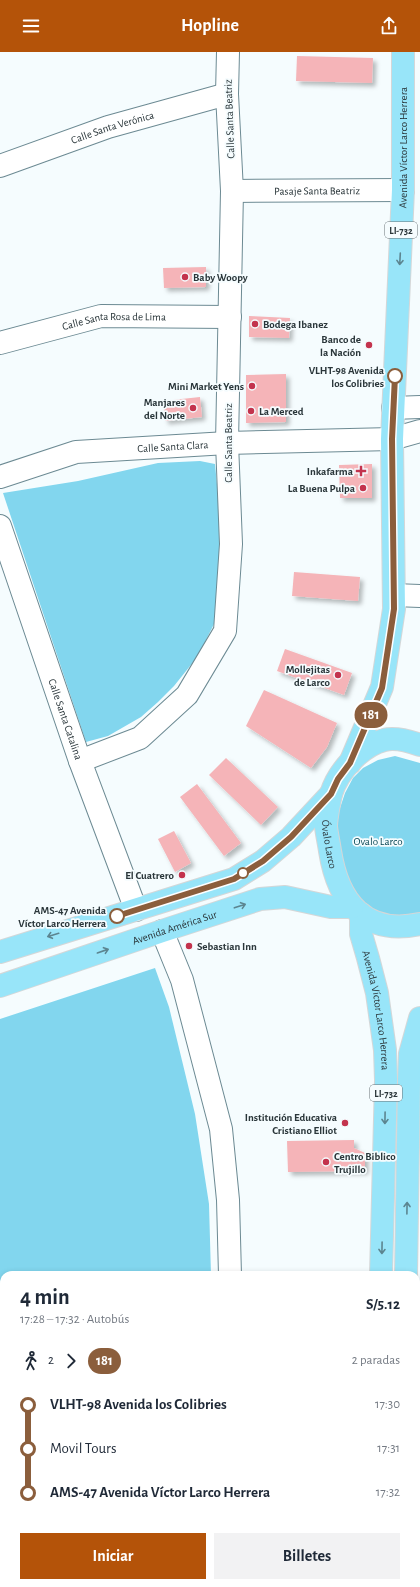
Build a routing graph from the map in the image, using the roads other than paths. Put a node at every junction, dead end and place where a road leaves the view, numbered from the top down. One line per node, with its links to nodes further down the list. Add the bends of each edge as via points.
1 (228, 52): 3 (street, Calle Santa Beatriz)
2 (404, 52): 5 (main road, Avenida Víctor Larco Herrera / LI-732)
3 (227, 94): 4 (street, Calle Santa Verónica, via 108,127); 6 (street, Calle Santa Beatriz)
4 (0, 166)
5 (403, 190): 6 (street, Pasaje Santa Beatriz); 9 (main road, Avenida Víctor Larco Herrera / LI-732, one-way to 9)
6 (232, 191): 7 (street, Calle Santa Beatriz)
7 (230, 316): 8 (street, Calle Santa Rosa de Lima, via 101,316); 13 (street, Calle Santa Beatriz)
8 (0, 343)
9 (393, 408): 10 (street); 12 (main road, Avenida Víctor Larco Herrera / LI-732)
10 (420, 408)
11 (420, 431): 12 (street, Calle Santa Clara)
12 (392, 439): 13 (street, Calle Santa Clara); 17 (main road, Avenida Víctor Larco Herrera / LI-732)
13 (227, 443): 14 (street, Calle Santa Clara, via 76,452); 20 (street, Calle Santa Beatriz, via 231,544 225,630 187,695 140,738)
14 (0, 477)
15 (0, 526): 20 (street, Calle Santa Catalina)
16 (420, 596): 17 (street)
17 (394, 602): 18 (street); 21 (main road, Avenida Víctor Larco Herrera / LI-732, via 382,688)
18 (420, 609)
19 (420, 745): 21 (main road, Óvalo Larco, via 408,740 386,740 366,747)
20 (80, 761): 23 (street, Calle Santa Catalina)
21 (350, 763): 22 (main road, Óvalo Larco)
22 (331, 794): 23 (main road, via 291,837 263,861 234,879); 24 (main road, Óvalo Larco, via 326,828 333,871 339,886)
23 (136, 910): 27 (main road, one-way to 27)
24 (357, 910): 25 (main road, via 378,923 407,927); 26 (main road, Avenida América Sur, one-way to 24, via 260,899 285,897); 30 (main road, Avenida Víctor Larco Herrera / LI-732, via 377,993 385,1050)
25 (420, 924)
26 (162, 931): 28 (main road, Avenida América Sur, one-way to 26); 32 (street, via 182,980 221,1129 228,1200)
27 (0, 952)
28 (0, 986)
29 (420, 1018): 31 (main road, LI-732, via 410,1054)
30 (386, 1080): 31 (street); 33 (main road, Avenida Víctor Larco Herrera / LI-732, one-way to 33)
31 (409, 1081): 34 (main road, LI-732, one-way to 31)
32 (230, 1271)
33 (381, 1271)
34 (406, 1271)

